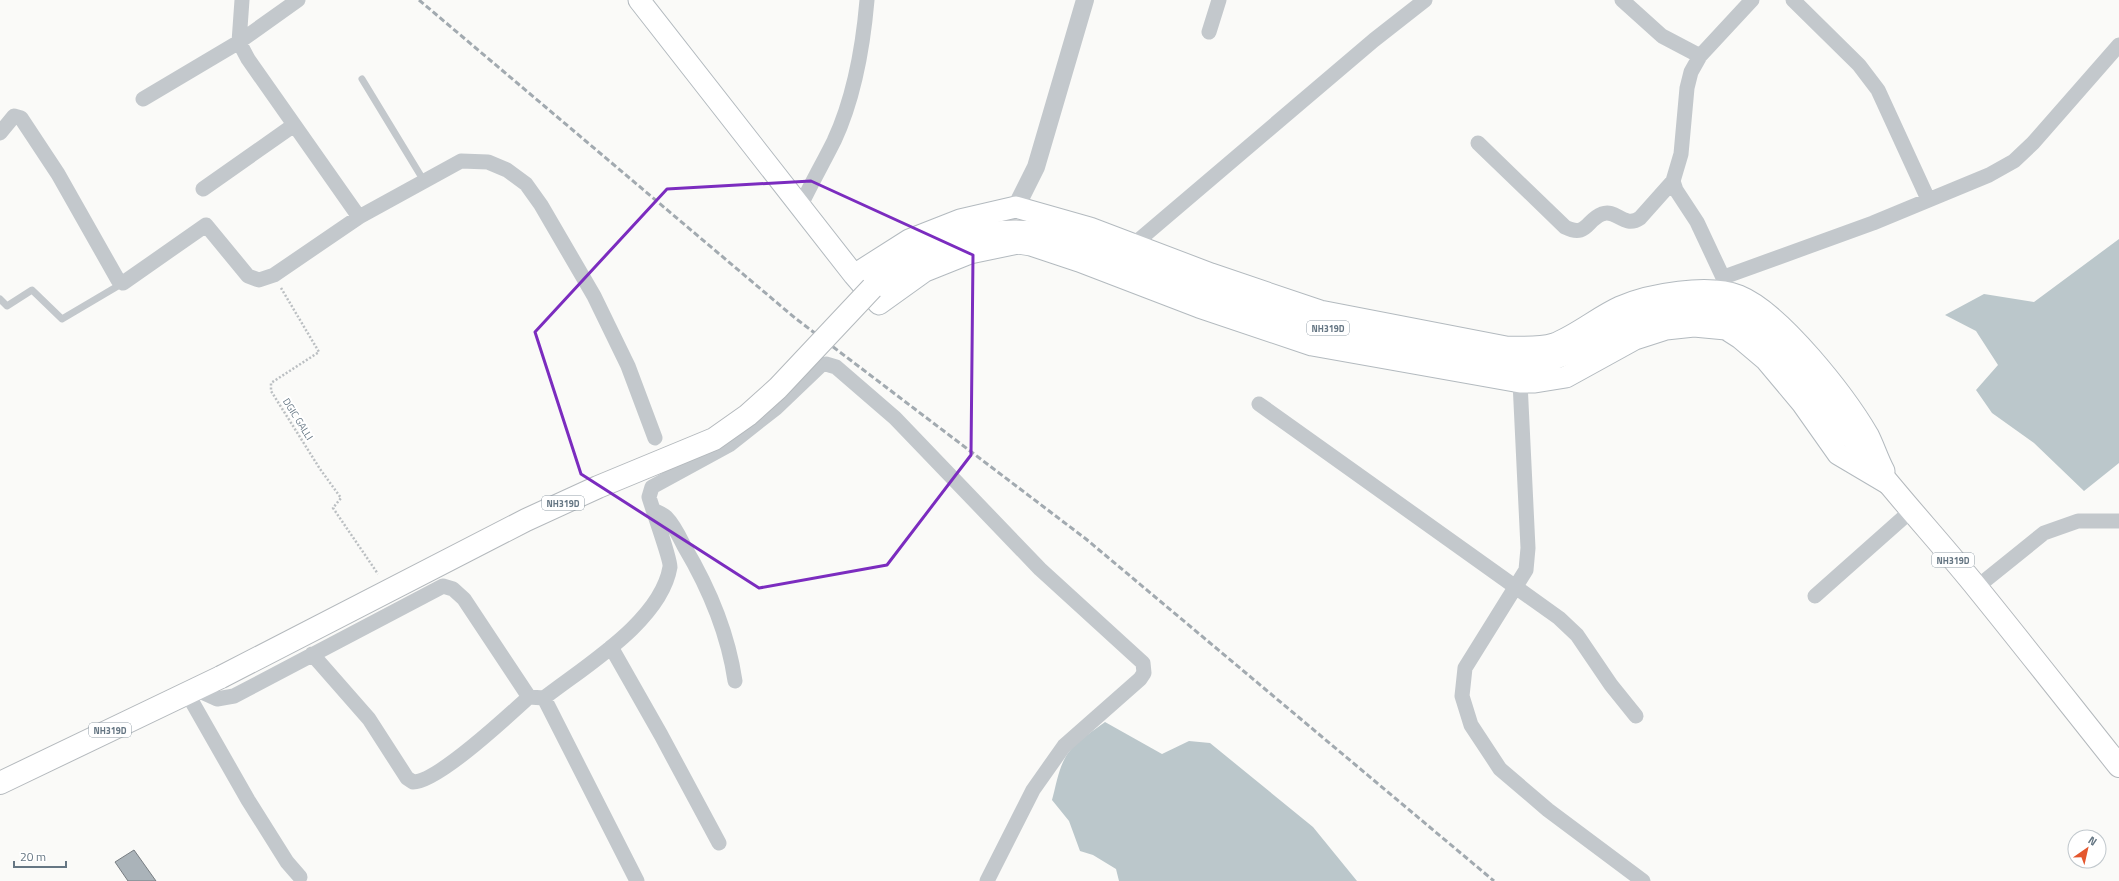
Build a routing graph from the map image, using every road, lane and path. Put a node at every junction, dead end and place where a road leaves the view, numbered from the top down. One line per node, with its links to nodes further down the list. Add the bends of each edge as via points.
1 (242, 0): 12 (street)
2 (298, 0): 12 (street)
3 (639, 0): 25 (main road)
4 (867, 0): 25 (street, via 858,63 845,111 834,140)
5 (1085, 0): 20 (street)
6 (1219, 0): 11 (street)
7 (1425, 0): 29 (street, via 1374,40)
8 (1622, 0): 14 (street, via 1662,36)
9 (1752, 0): 14 (street)
10 (1792, 0): 24 (street, via 1860,64 1878,90)
11 (1209, 32)
12 (239, 42): 16 (street); 17 (street)
13 (2119, 45): 24 (street, via 2033,143 2014,161 1989,175)
14 (1700, 56): 22 (street, via 1691,72 1687,88 1681,154)
15 (362, 79): 21 (lane)
16 (143, 99)
17 (294, 125): 23 (street); 28 (street)
18 (0, 133): 32 (street, via 14,116 21,118 58,174 118,280)
19 (1478, 143): 22 (street, via 1565,227 1573,231 1581,231 1602,214 1607,213 1635,222)
20 (1036, 167): 26 (street); 27 (street, via 1036,196)
21 (424, 181): 28 (street); 37 (street, via 461,162 488,162 507,170 526,184 594,296 628,366)
22 (1673, 181): 33 (street, via 1697,222)
23 (203, 189)
24 (1928, 199): 33 (street)
25 (800, 206): 31 (main road)
26 (1016, 208): 27 (main road); 31 (main road, via 960,220 909,240)
27 (1040, 213): 29 (main road, via 1090,228)
28 (359, 217): 30 (street)
29 (1133, 245): 33 (main road, via 1320,312 1506,347 1532,348 1554,344 1620,307 1658,294 1694,292)
30 (274, 275): 32 (street, via 259,280 248,276 206,225); 42 (path, DGIC GALLI, via 318,352 270,383 271,391 341,498 332,508)
31 (854, 275): 35 (main road, via 879,304 925,271 970,253 1018,243 1031,245 1199,307 1312,345)
32 (123, 282): 34 (lane, via 62,319 32,290 7,306)
33 (1727, 286): 38 (main road, via 1761,309 1791,336 1830,382 1868,436)
34 (0, 299)
35 (1520, 382): 38 (main road, via 1566,377 1635,339 1666,329 1694,326 1726,329 1766,360 1802,403 1838,454); 44 (street, via 1528,548 1526,568)
36 (1259, 404): 44 (street)
37 (655, 438)
38 (1890, 485): 40 (highway, NH319D); 49 (highway, NH319D, bridge, via 1786,355 1766,334 1725,310 1705,307 1684,308 1658,314 1633,322 1550,360 1530,363 1505,361 1382,341 1316,326 1049,234 1021,231 992,232 967,237 920,255 896,269 872,288 778,388 748,415 714,439 526,520)
39 (653, 510): 46 (street, via 670,565 654,604 631,630); 48 (street, via 666,516 691,557 719,617 731,653); 57 (street, via 649,497 652,487 729,445 776,408 821,365 836,366 895,418 1040,569 1139,657 1144,663 1144,673 1140,679 1064,746 1033,790)
40 (1912, 510): 43 (highway, NH319D); 45 (street)
41 (2119, 521): 43 (street, via 2078,521 2044,533)
42 (378, 575)
43 (1977, 587): 52 (highway, NH319D)
44 (1516, 588): 51 (street, via 1577,635); 58 (street, via 1465,668 1462,696 1471,725 1500,769 1548,810)
45 (1815, 596)
46 (611, 647): 50 (street); 54 (street)
47 (312, 654): 49 (street, via 226,699 217,699); 50 (street, via 438,587 449,587 464,599); 50 (street, via 369,719 407,778 413,782 423,780 469,751)
48 (735, 681)
49 (191, 691): 53 (highway, NH319D); 55 (street, via 248,800 287,862)
50 (536, 697): 56 (street)
51 (1636, 716)
52 (2119, 766)
53 (0, 783)
54 (719, 843)
55 (300, 877)
56 (637, 881)
57 (988, 881)
58 (1643, 881)

